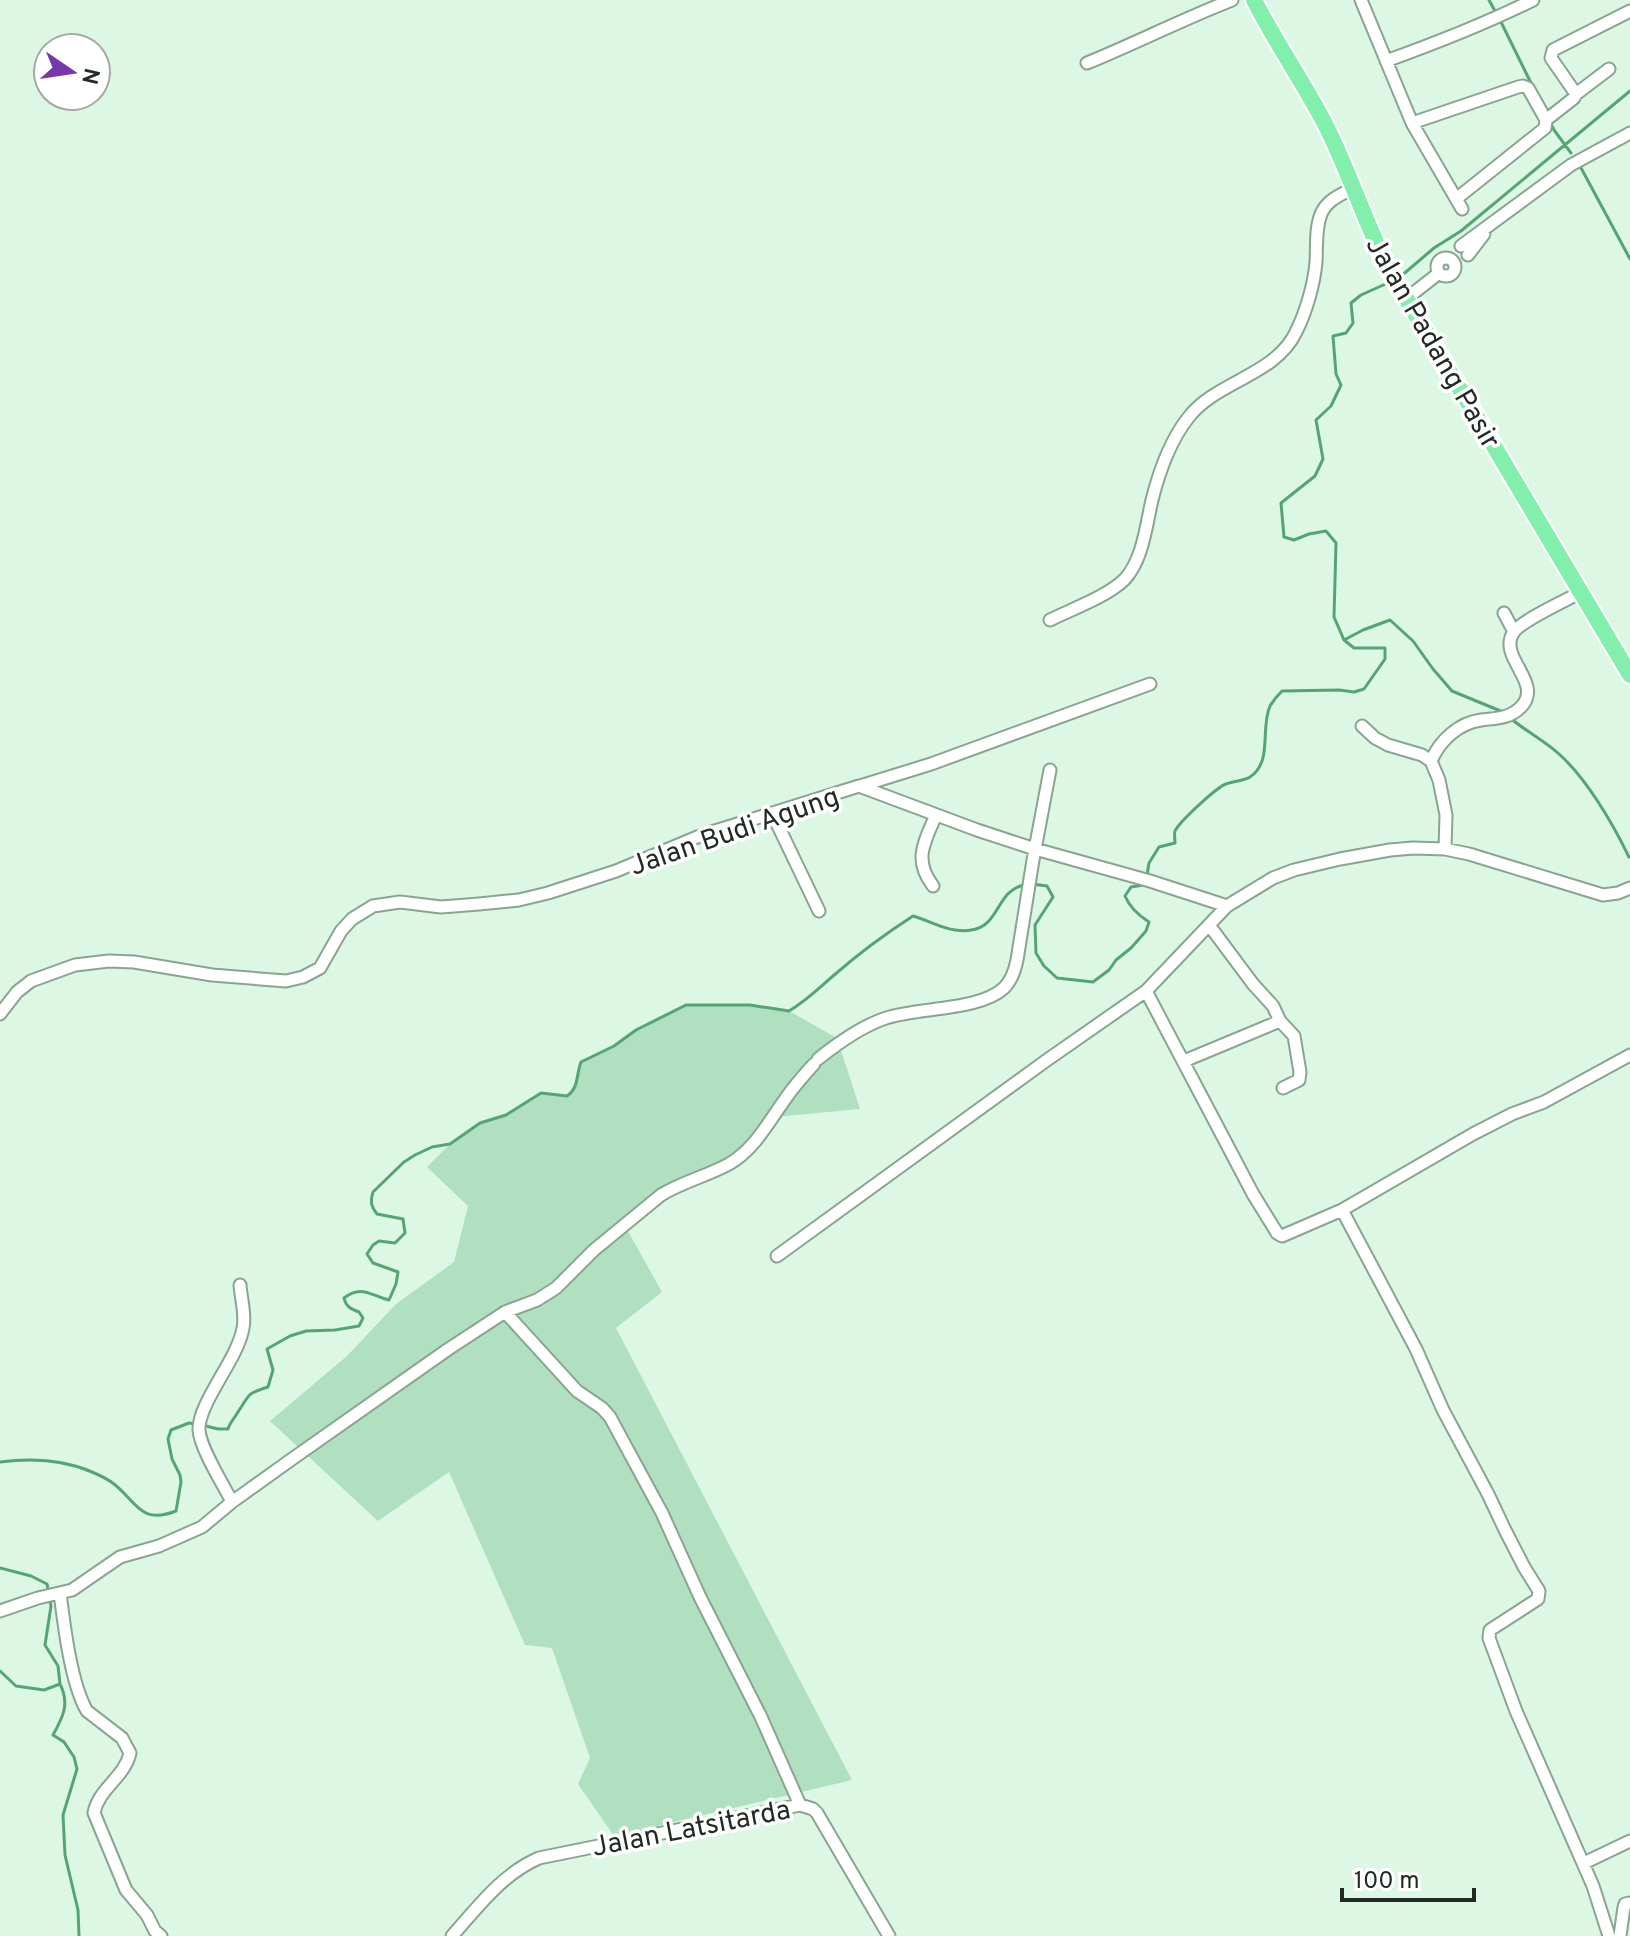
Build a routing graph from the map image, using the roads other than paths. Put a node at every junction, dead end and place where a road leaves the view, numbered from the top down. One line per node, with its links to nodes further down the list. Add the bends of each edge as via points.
1 (1232, 0): 7 (street)
2 (1254, 0): 13 (highway, Jalan Padang Pasir, via 1321,116)
3 (1361, 0): 6 (street)
4 (1533, 0): 6 (street)
5 (1630, 11): 9 (street, via 1552,51 1551,58)
6 (1386, 61): 11 (street)
7 (1087, 63)
8 (1609, 69): 9 (street)
9 (1576, 94): 10 (street)
10 (1549, 118): 11 (street, via 1523,86); 11 (street, via 1459,204)
11 (1412, 123)
12 (1630, 133): 14 (street, via 1584,157 1491,223 1458,256 1440,260 1439,273)
13 (1353, 188): 14 (highway, Jalan Padang Pasir); 17 (street, via 1326,207 1318,228 1313,282 1291,341 1269,362 1197,409 1169,449 1129,574 1109,591)
14 (1403, 295): 15 (highway, Jalan Padang Pasir)
15 (1581, 592): 18 (street); 19 (highway, Jalan Padang Pasir)
16 (1504, 613): 18 (street)
17 (1050, 620)
18 (1514, 632): 22 (street, via 1511,649 1527,690 1523,706 1509,716 1458,729)
19 (1630, 675)
20 (1150, 684): 24 (street)
21 (1362, 726): 22 (street, via 1388,745)
22 (1431, 761): 28 (street, via 1446,815)
23 (1050, 770): 27 (street)
24 (859, 786): 25 (street, Jalan Budi Agung); 26 (street, Jalan Budi Agung)
25 (772, 813): 32 (street); 35 (street, Jalan Budi Agung, via 616,871 519,900 373,906 341,931 320,968 294,979 224,976 134,962 75,965 31,981)
26 (936, 815): 27 (street, Jalan Budi Agung); 29 (street, via 922,853 924,872)
27 (1035, 849): 31 (street, Jalan Budi Agung); 43 (street, via 1015,971 1003,989 964,1004 882,1019 854,1034 816,1062 758,1139 730,1164 661,1195 556,1288)
28 (1445, 849): 30 (street, via 1603,895); 31 (street, via 1390,850 1294,870)
29 (933, 886)
30 (1630, 888)
31 (1227, 906): 33 (street)
32 (819, 911)
33 (1209, 925): 34 (street); 36 (street)
34 (1146, 991): 38 (street); 41 (street)
35 (0, 1014)
36 (1280, 1021): 38 (street); 39 (street, via 1294,1036 1300,1072 1299,1080)
37 (1630, 1055): 40 (street, via 1482,1130)
38 (1184, 1061): 40 (street, via 1278,1235)
39 (1283, 1088)
40 (1342, 1210): 49 (street, via 1539,1591 1538,1599 1490,1630 1489,1638)
41 (777, 1256)
42 (240, 1285): 44 (street, via 243,1329 200,1425 207,1453)
43 (505, 1312): 44 (street); 47 (street, via 577,1391 610,1417 662,1513)
44 (232, 1502): 45 (street, via 189,1534 120,1557 78,1587)
45 (57, 1594): 46 (street); 51 (street, via 84,1705 122,1738 130,1753 94,1813 126,1890)
46 (0, 1611)
47 (800, 1805): 52 (street, Jalan Latsitarda, via 539,1858 507,1877); 53 (street, Jalan Latsitarda, via 817,1813)
48 (1630, 1841): 49 (street)
49 (1584, 1863): 54 (street)
50 (1630, 1903): 55 (street, via 1624,1907)
51 (161, 1936)
52 (452, 1936)
53 (889, 1936)
54 (1609, 1936)
55 (1620, 1936)

